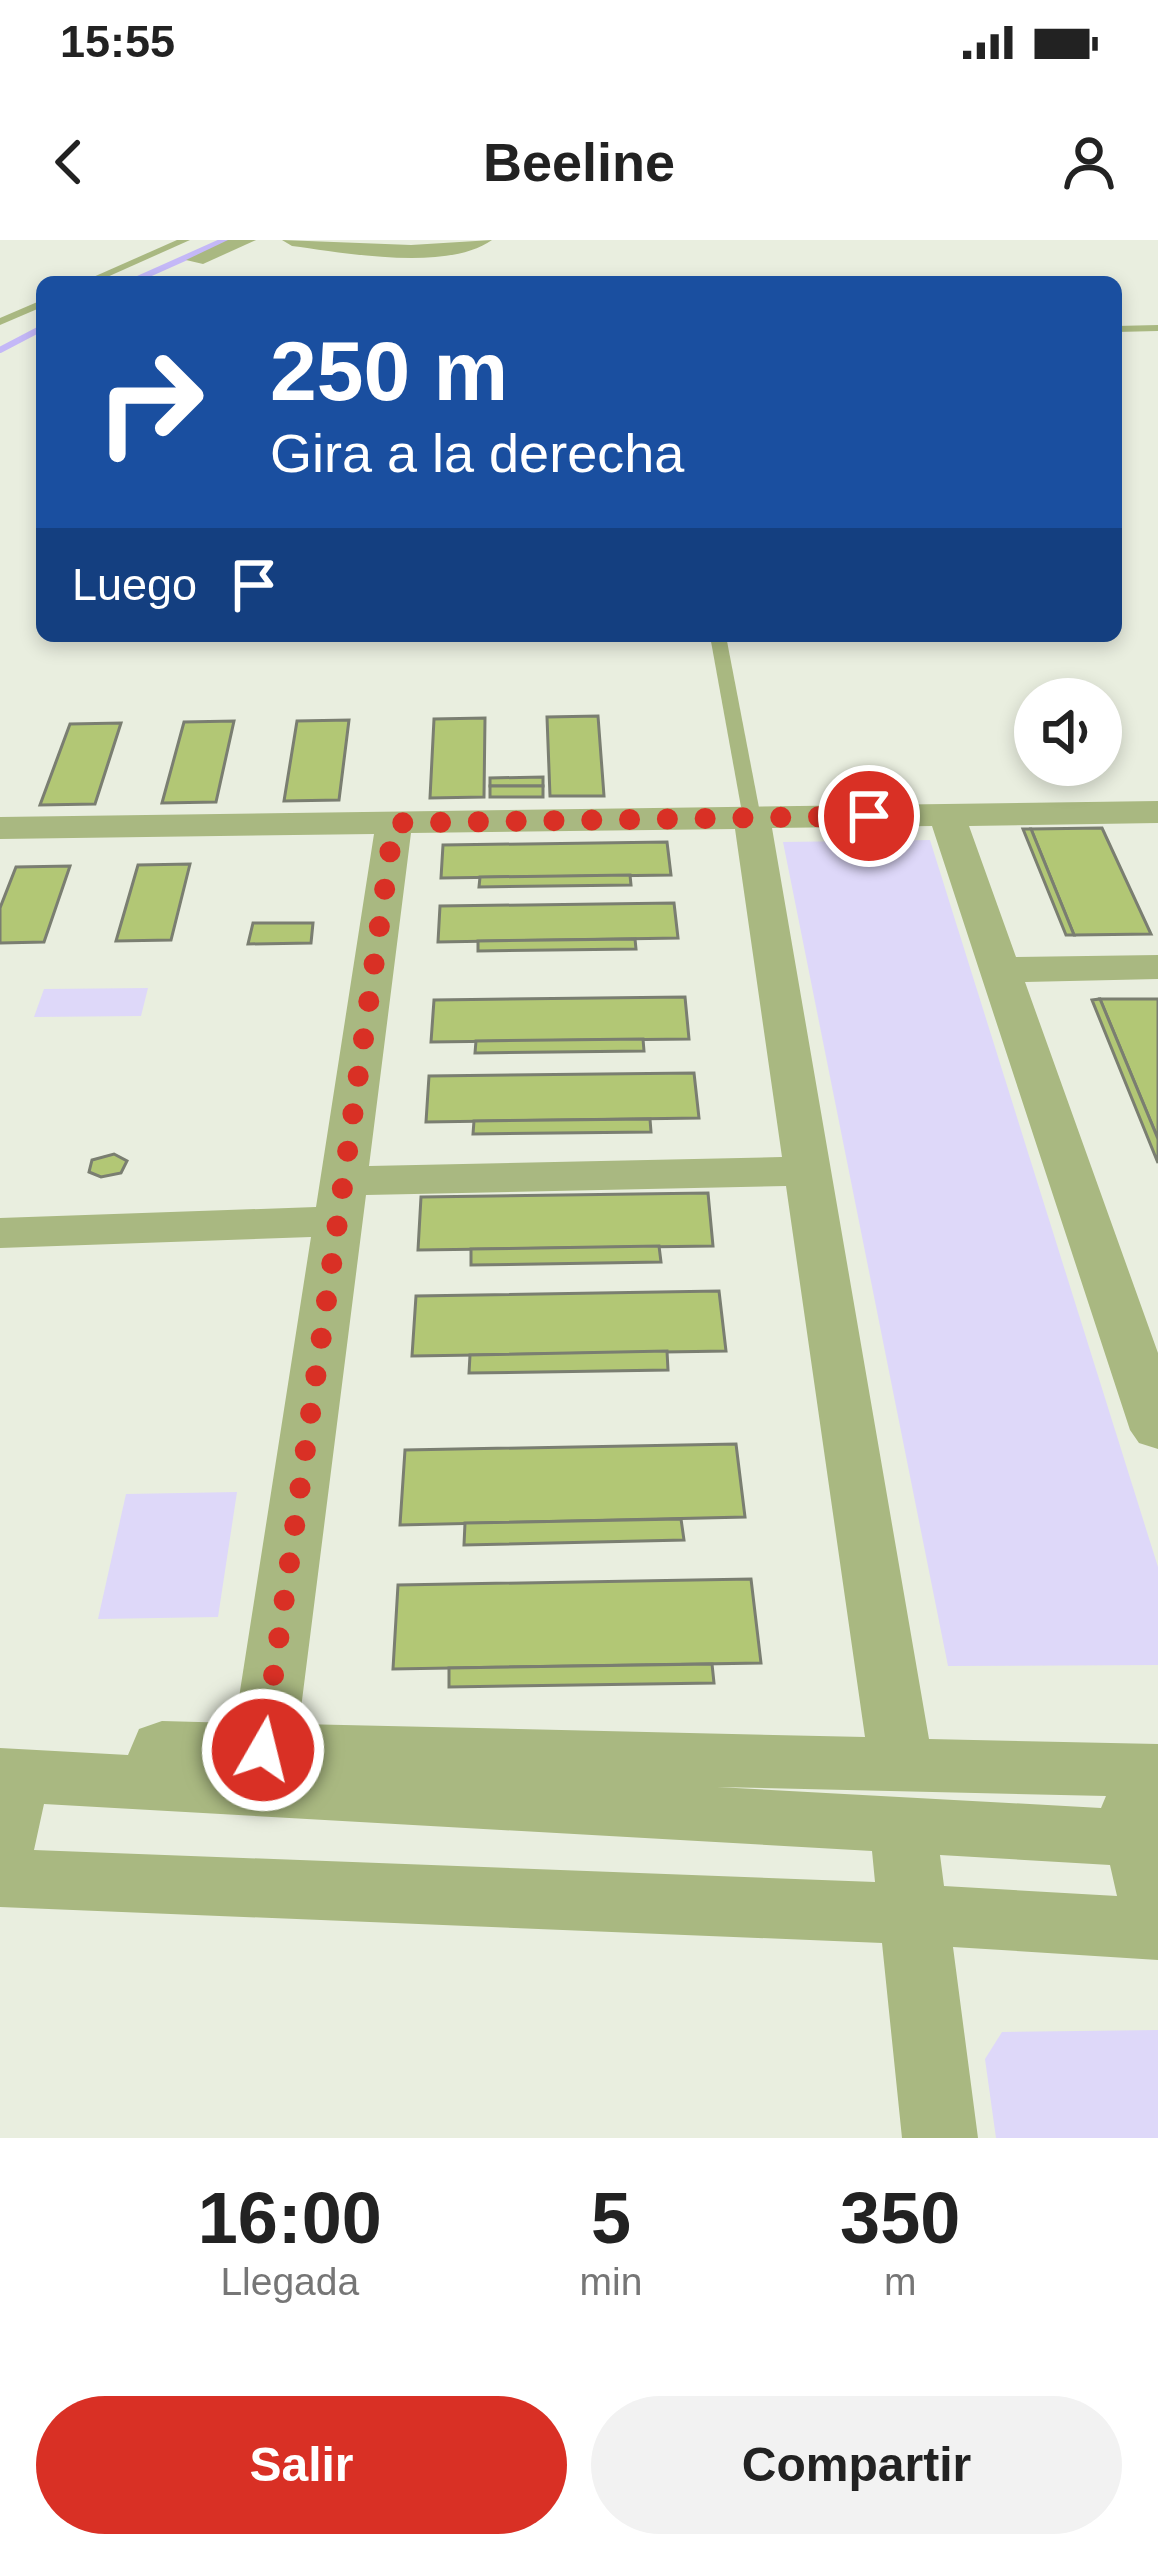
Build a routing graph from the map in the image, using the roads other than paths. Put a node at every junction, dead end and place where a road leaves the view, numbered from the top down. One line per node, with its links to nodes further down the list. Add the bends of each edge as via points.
1 (247, 240): 4 (street)
2 (292, 240): 3 (street, via 389,253)
3 (482, 240)
4 (190, 250): 5 (lane)
5 (106, 276)
6 (36, 306): 7 (lane)
7 (0, 322)
8 (1158, 328): 9 (lane)
9 (1122, 329)
10 (719, 642): 13 (lane)
11 (1158, 812): 12 (street)
12 (947, 815): 13 (street); 17 (street)
13 (752, 818): 14 (street); 18 (street)
14 (394, 823): 15 (street); 19 (street)
15 (0, 828)
16 (1158, 967): 17 (street)
17 (997, 970): 21 (street)
18 (807, 1171): 19 (street); 26 (street)
19 (341, 1201): 20 (street); 22 (street)
20 (0, 1233)
21 (1158, 1430)
22 (263, 1750): 25 (street, via 162,1747); 26 (street)
23 (1140, 1771): 26 (street); 27 (street)
24 (9, 1776): 25 (street); 28 (street)
25 (154, 1783): 26 (street)
26 (902, 1795): 27 (street); 30 (street)
27 (1148, 1838): 31 (street)
28 (0, 1850)
29 (0, 1878): 30 (street)
30 (913, 1914): 31 (street); 32 (street)
31 (1158, 1927)
32 (940, 2138)

